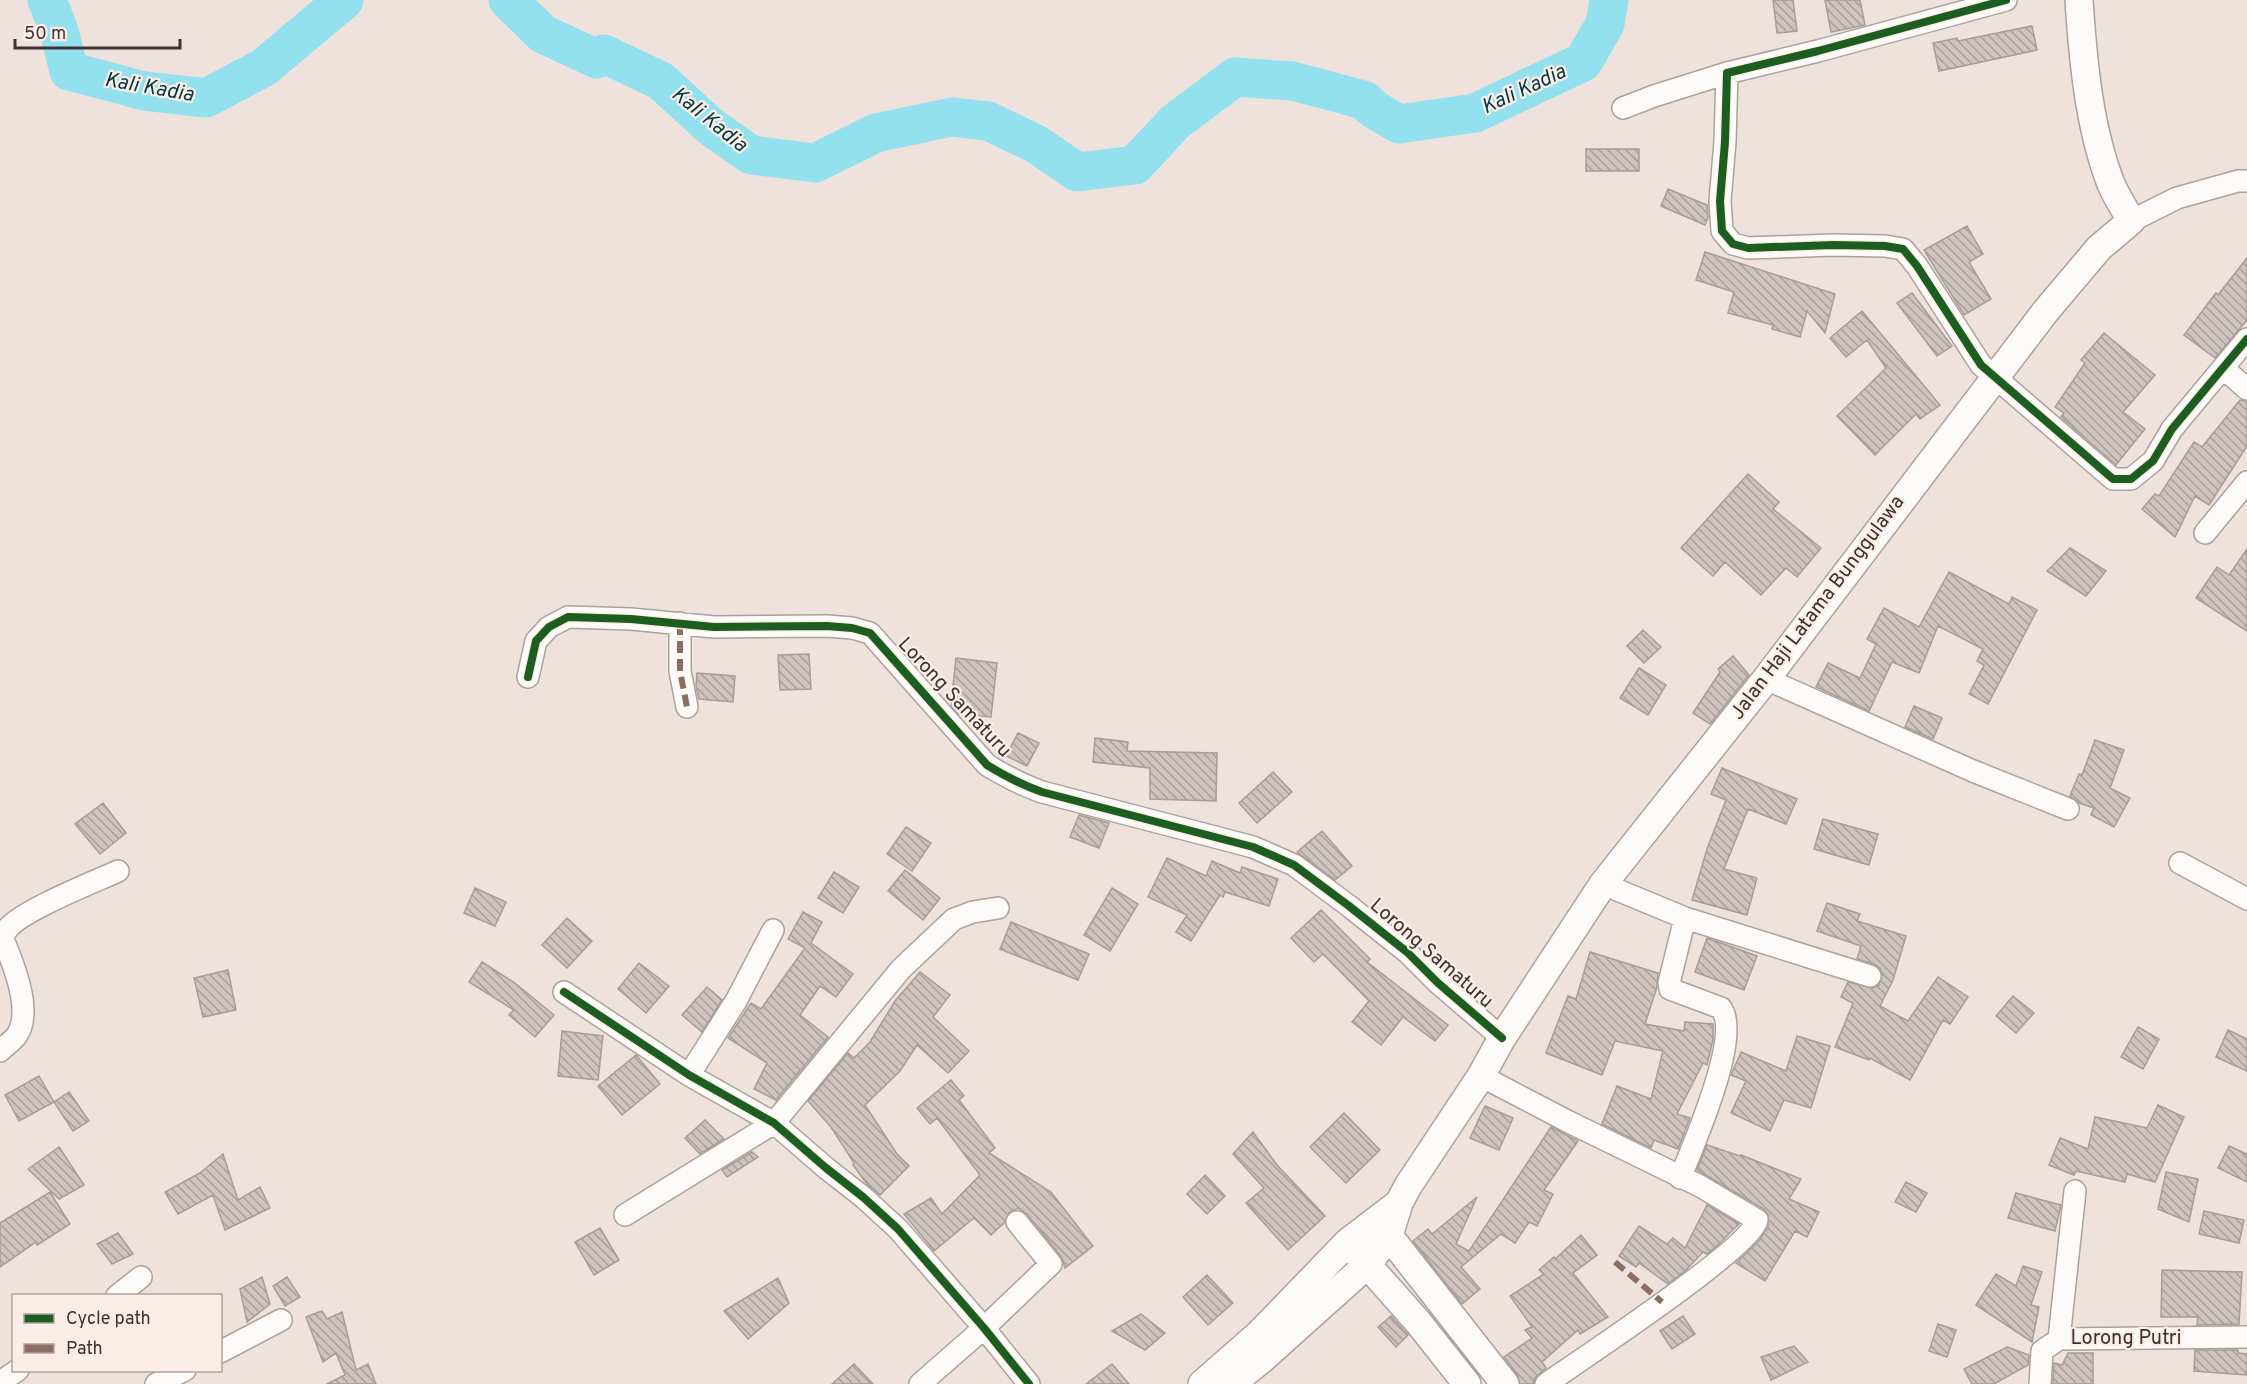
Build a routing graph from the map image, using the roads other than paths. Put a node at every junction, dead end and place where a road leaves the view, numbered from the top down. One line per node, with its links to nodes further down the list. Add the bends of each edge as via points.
1 (2006, 0): 3 (street)
2 (2079, 0): 6 (main road, via 2096,132 2112,184)
3 (1727, 73): 4 (street); 9 (street, via 1720,201 1722,231 1733,244 1748,248 1833,245 1904,249 1981,365)
4 (1623, 108)
5 (2247, 181): 6 (street, via 2177,198)
6 (2131, 221): 9 (main road, Jalan Haji Latama Bunggulawa, via 2099,248)
7 (2247, 339): 8 (street)
8 (2224, 369): 9 (street, via 2172,429 2153,461 2131,479 2121,480 2113,479); 10 (street)
9 (1996, 376): 15 (main road, Jalan Haji Latama Bunggulawa)
10 (2247, 388)
11 (2247, 482): 12 (street)
12 (2205, 533)
13 (680, 623): 14 (street, Lorong Samaturu, via 568,617 549,627 536,641); 16 (street, via 680,671); 27 (street, Lorong Samaturu, via 714,627 827,626 870,633 987,765 1042,792 1253,847 1294,865 1407,952)
14 (528, 677)
15 (1766, 679): 17 (street); 20 (main road, Jalan Haji Latama Bunggulawa)
16 (687, 707)
17 (2068, 809)
18 (2180, 863): 21 (street)
19 (118, 871): 28 (street, via 29,914 5,932 3,939 12,958 24,1012 17,1036)
20 (1603, 884): 23 (street); 27 (main road, Jalan Haji Latama Bunggulawa)
21 (2247, 899)
22 (998, 909): 31 (street, via 954,919 901,969)
23 (1685, 918): 25 (street); 32 (street, via 1670,989 1721,1008 1726,1022 1715,1088)
24 (773, 930): 29 (street, via 736,1001)
25 (1870, 976)
26 (564, 992): 29 (street)
27 (1502, 1038): 30 (main road, Jalan Haji Latama Bunggulawa)
28 (0, 1051)
29 (689, 1075): 31 (street)
30 (1481, 1076): 32 (street); 36 (main road, Jalan Haji Latama Bunggulawa)
31 (774, 1123): 34 (street); 42 (street, via 898,1229)
32 (1680, 1178): 56 (street, via 1755,1217 1756,1224 1703,1273)
33 (2075, 1191): 44 (street)
34 (625, 1215)
35 (1017, 1222): 42 (street, via 1051,1264)
36 (1381, 1229): 37 (main road); 38 (main road); 55 (main road)
37 (1348, 1242): 38 (main road); 52 (main road, via 1259,1334)
38 (1367, 1265): 53 (main road); 54 (main road, via 1419,1322)
39 (141, 1277): 40 (street)
40 (120, 1294)
41 (281, 1320): 45 (street)
42 (984, 1328): 50 (street); 51 (street)
43 (2247, 1337): 44 (street, Lorong Putri)
44 (2059, 1339): 57 (street, Lorong Putri, via 2042,1351)
45 (222, 1351)
46 (16, 1372): 48 (street)
47 (183, 1372): 49 (street)
48 (0, 1382)
49 (156, 1384)
50 (920, 1384)
51 (1029, 1384)
52 (1202, 1384)
53 (1231, 1384)
54 (1467, 1384)
55 (1505, 1384)
56 (1546, 1384)
57 (2040, 1384)

